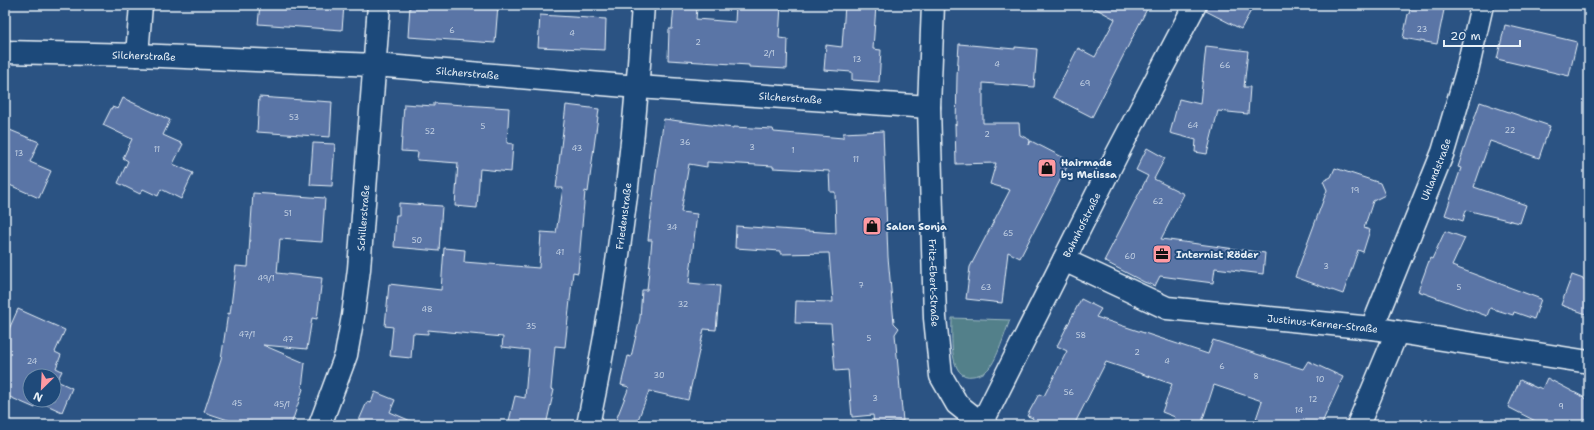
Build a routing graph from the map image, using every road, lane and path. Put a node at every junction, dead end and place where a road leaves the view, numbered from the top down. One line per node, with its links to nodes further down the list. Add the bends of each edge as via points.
1 (141, 5): 8 (street)
2 (379, 5): 9 (street, Schillerstraße)
3 (643, 5): 10 (street, Friedenstraße)
4 (934, 5): 11 (street, Fritz-Ebert-Straße)
5 (1195, 5): 12 (street, Bahnhofstraße)
6 (1482, 5): 13 (street, Uhlandstraße, via 1467,71 1443,152)
7 (5, 52): 8 (street, Silcherstraße)
8 (137, 56): 9 (street, Silcherstraße)
9 (375, 65): 10 (street, Silcherstraße); 16 (street, Schillerstraße, via 353,316 346,355)
10 (638, 87): 11 (street, Silcherstraße); 17 (street, Friedenstraße, via 611,301)
11 (929, 107): 18 (street, Fritz-Ebert-Straße, via 936,318 941,376 957,404)
12 (1064, 260): 13 (street, Justinus-Kerner-Straße, via 1167,308); 18 (street, Bahnhofstraße)
13 (1372, 328): 14 (street, Justinus-Kerner-Straße)
14 (1397, 332): 15 (street, Justinus-Kerner-Straße); 19 (street)
15 (1589, 362)
16 (320, 425)
17 (588, 425)
18 (981, 425)
19 (1358, 425)

